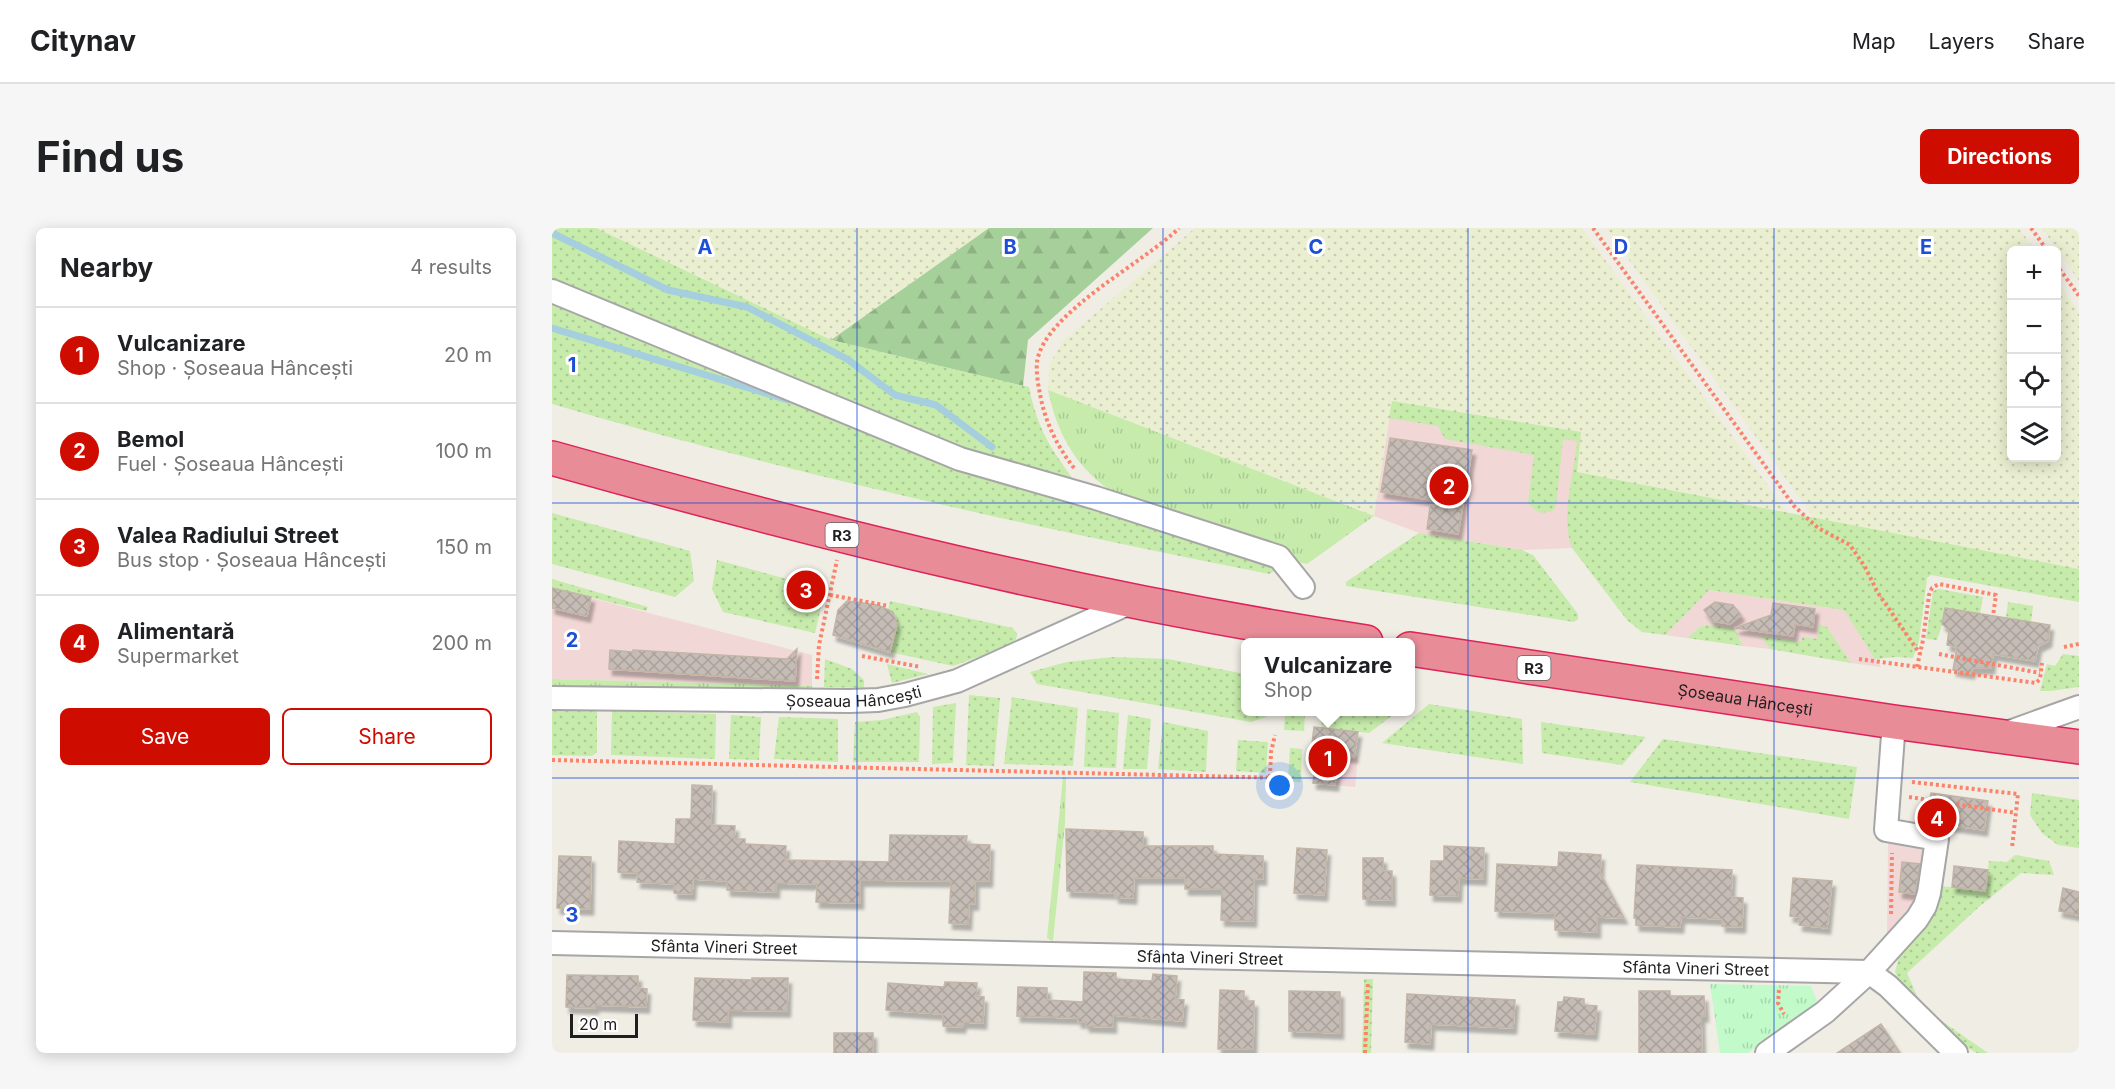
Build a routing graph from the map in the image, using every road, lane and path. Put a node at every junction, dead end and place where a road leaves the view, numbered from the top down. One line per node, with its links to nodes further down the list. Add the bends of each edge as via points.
1 (1179, 228): 9 (path, via 1080,303 1048,337 1037,360 1043,412 1060,450)
2 (1593, 228): 20 (path, via 1794,507 1818,528 1850,545)
3 (2031, 228): 4 (path)
4 (2044, 246)
5 (2061, 271): 7 (path)
6 (552, 291): 9 (street, via 960,459)
7 (2079, 296)
8 (552, 458): 10 (highway, R3)
9 (1096, 498): 11 (street, via 1279,557)
10 (842, 535): 12 (path); 13 (highway, R3)
11 (1303, 587)
12 (830, 595): 14 (path); 29 (path, via 819,645)
13 (1135, 600): 16 (highway, R3); 27 (street, Șoseaua Hâncești)
14 (889, 606)
15 (1993, 616): 20 (path, via 1996,595 1939,584 1929,595)
16 (1342, 638)
17 (2079, 644): 18 (path)
18 (2064, 647)
19 (1415, 650): 31 (highway, Șoseaua Hâncești / R3)
20 (1920, 654): 25 (path)
21 (1939, 654): 26 (path)
22 (862, 656): 27 (path, via 935,669)
23 (1859, 659): 25 (path)
24 (2042, 663): 26 (path)
25 (1917, 667): 26 (path, via 2036,683)
26 (2040, 673)
27 (957, 681): 29 (street, Șoseaua Hâncești, via 878,700)
28 (552, 698): 29 (street, Șoseaua Hâncești)
29 (816, 701)
30 (2079, 707): 33 (street)
31 (1894, 722): 33 (highway, Șoseaua Hâncești / R3); 41 (street, via 1886,830)
32 (1275, 735): 36 (path)
33 (2000, 735): 34 (highway, Șoseaua Hâncești / R3)
34 (2079, 747)
35 (552, 760): 36 (path)
36 (1270, 777): 37 (path)
37 (1283, 778)
38 (1907, 781): 40 (path, via 2018,794)
39 (1906, 789): 40 (path, via 1905,797)
40 (2016, 813): 42 (path)
41 (1892, 831): 44 (path); 44 (street, via 1936,839 1925,906)
42 (2012, 848)
43 (552, 943): 45 (street, Sfânta Vineri Street)
44 (1891, 948): 47 (street)
45 (1368, 962): 46 (street, Sfânta Vineri Street); 49 (path)
46 (1780, 970): 47 (street, Sfânta Vineri Street); 48 (path, via 1778,1003)
47 (1869, 972): 48 (street); 51 (street)
48 (1799, 1030): 50 (street)
49 (1365, 1053)
50 (1767, 1053)
51 (1956, 1053)

